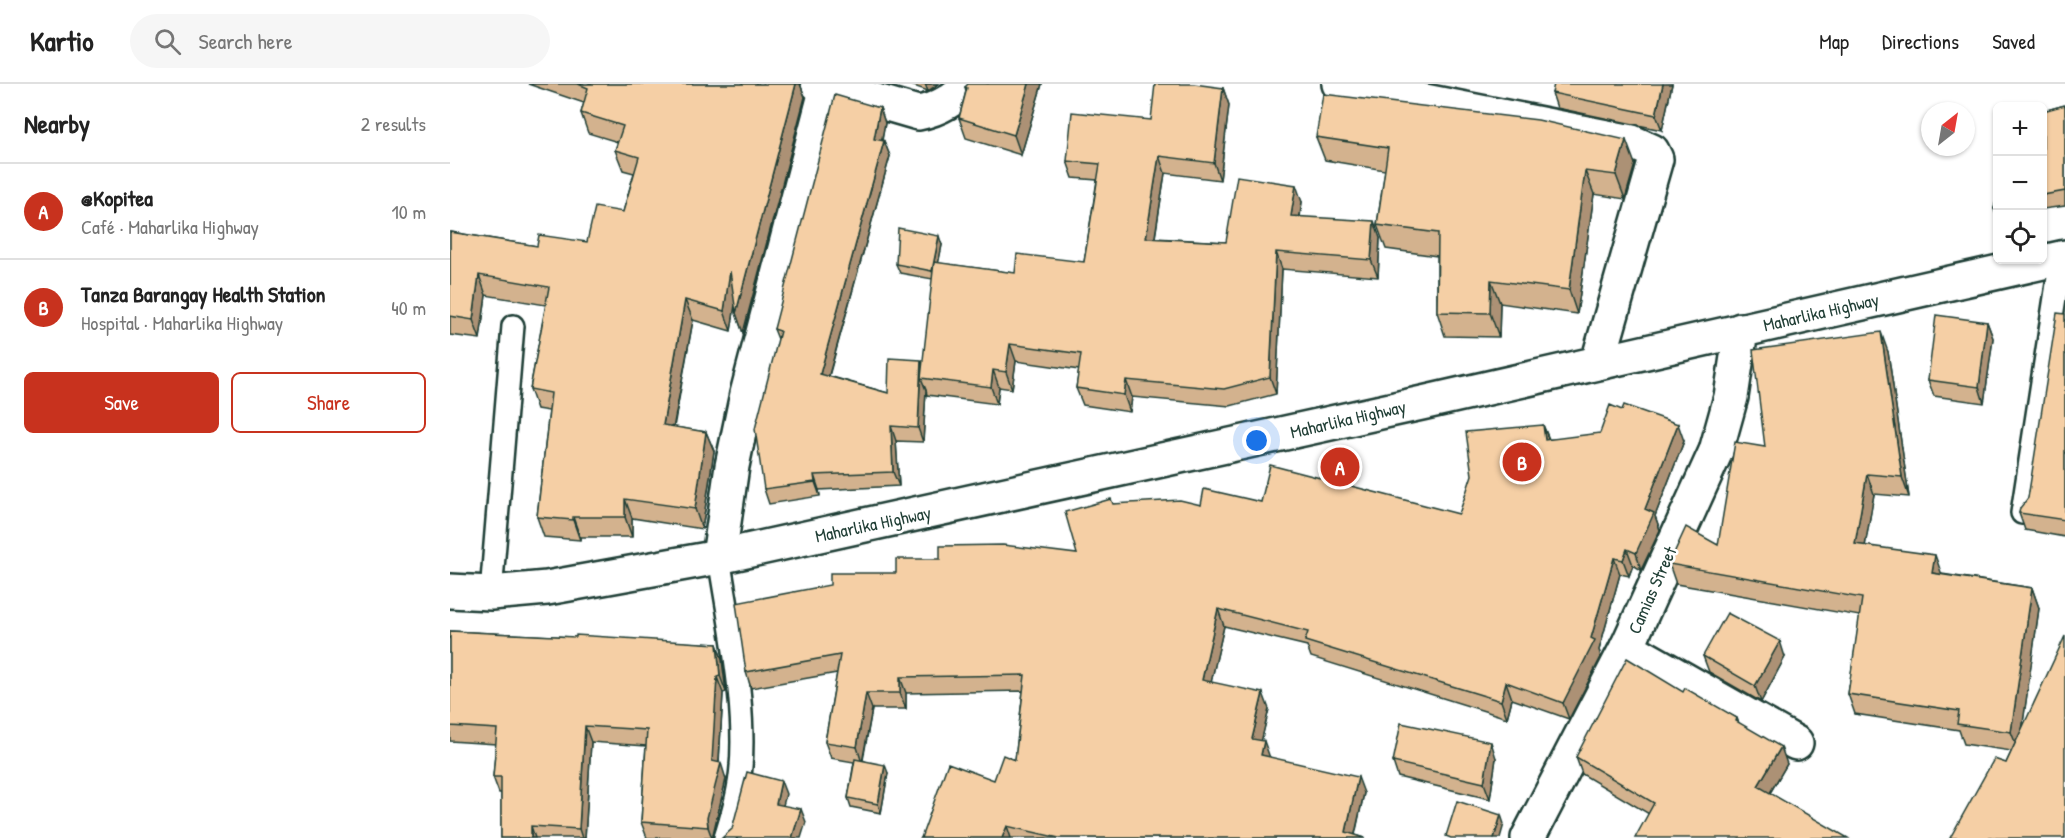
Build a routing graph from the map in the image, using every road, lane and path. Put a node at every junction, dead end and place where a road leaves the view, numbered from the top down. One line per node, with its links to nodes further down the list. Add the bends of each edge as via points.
1 (970, 84): 3 (street, via 935,110 918,113)
2 (1339, 84): 7 (street, via 1632,142 1652,151 1656,159)
3 (823, 86): 9 (street, via 747,394)
4 (2063, 257): 6 (street, Maharlika Highway); 8 (lane)
5 (513, 326): 11 (lane)
6 (1741, 330): 7 (street, Maharlika Highway); 12 (street, Camias Street, via 1731,397 1716,451)
7 (1598, 362): 9 (street, Maharlika Highway)
8 (2022, 513)
9 (719, 556): 11 (street, Maharlika Highway, via 548,588); 14 (lane, via 741,725 739,788)
10 (450, 591): 11 (street, Maharlika Highway)
11 (491, 593)
12 (1626, 647): 13 (street); 15 (street, Camias Street)
13 (1796, 742)
14 (725, 838)
15 (1528, 838)

